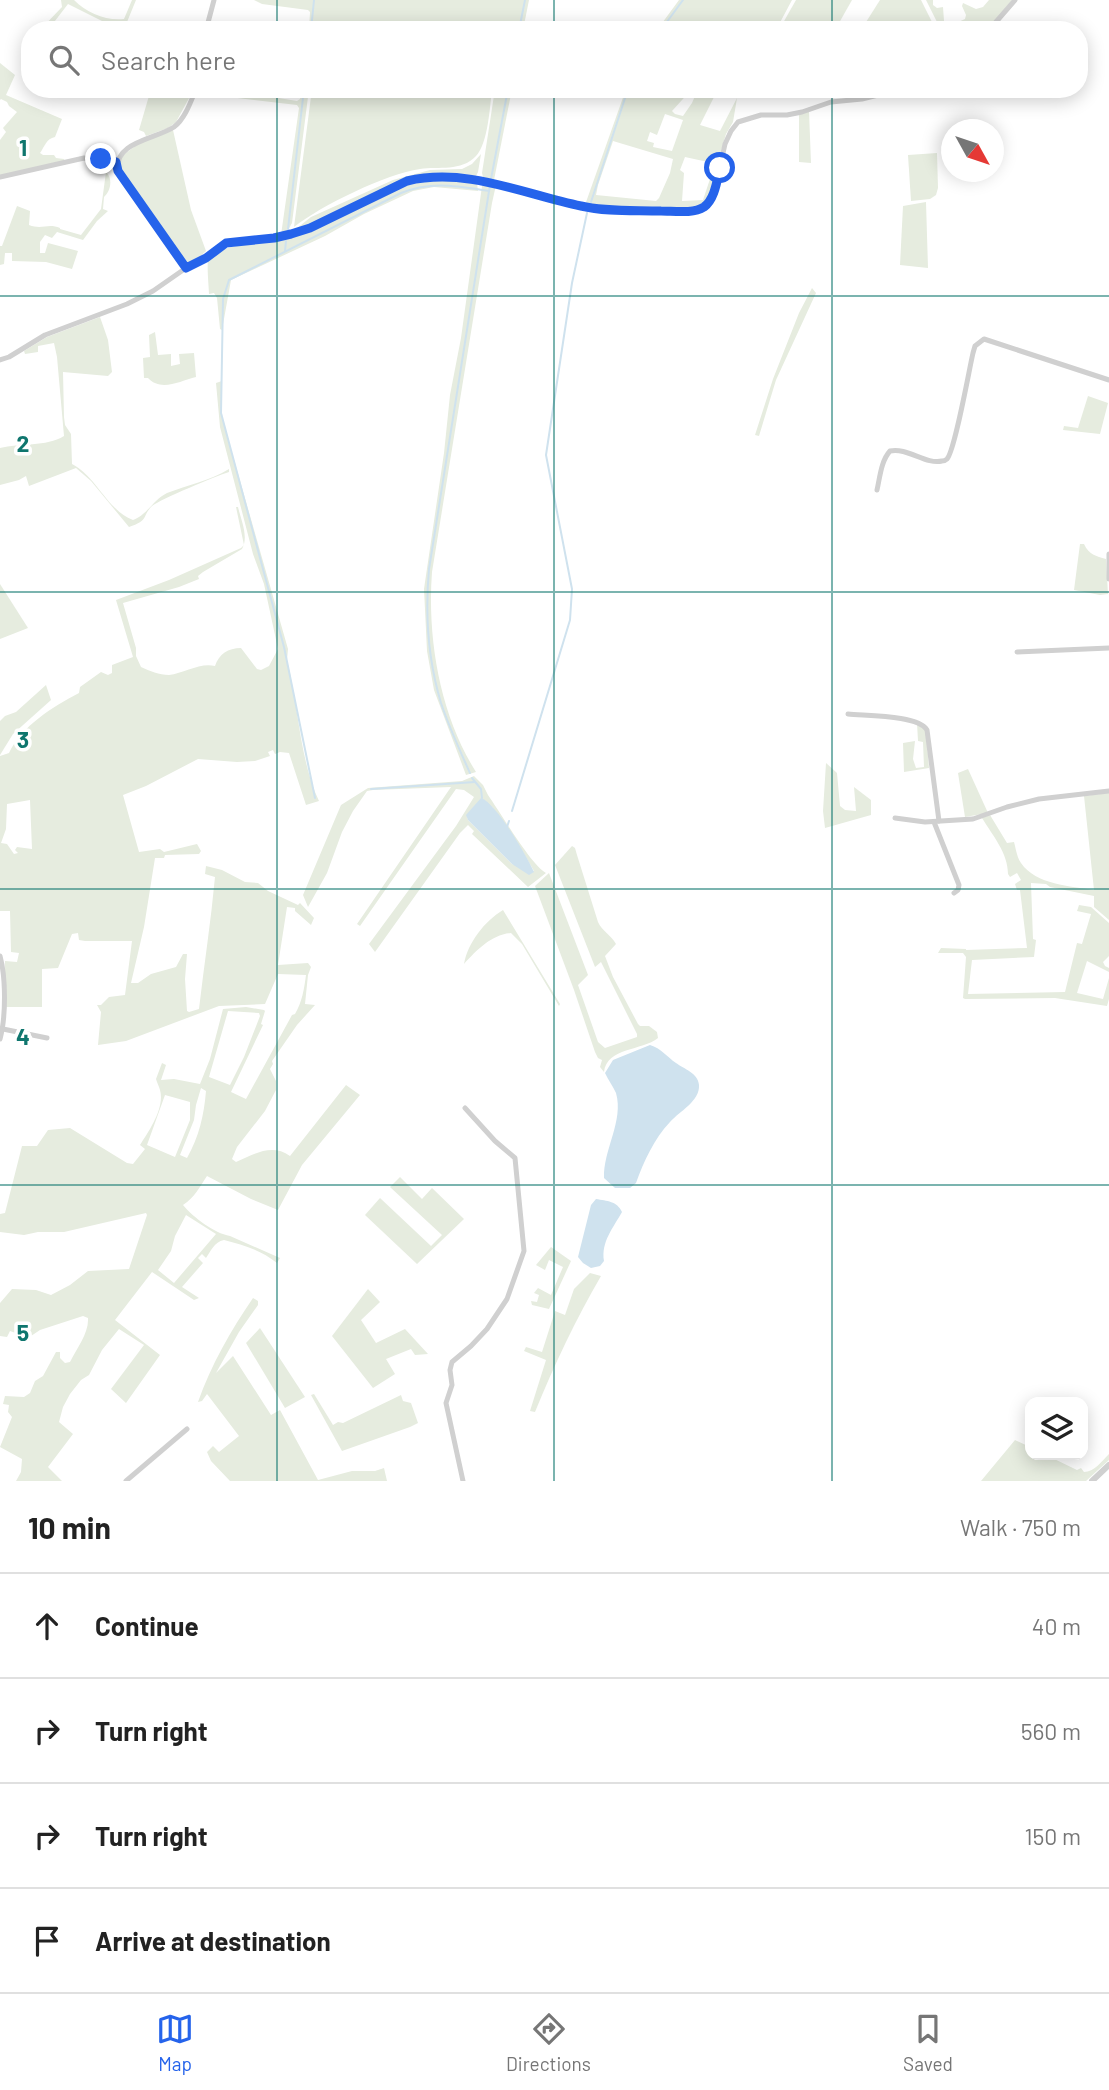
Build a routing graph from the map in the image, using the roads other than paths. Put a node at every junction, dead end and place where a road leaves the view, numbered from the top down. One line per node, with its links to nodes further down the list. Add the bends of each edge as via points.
1 (214, 0): 3 (street)
2 (1015, 0): 4 (street)
3 (208, 21)
4 (997, 21)
5 (192, 98): 7 (street, via 173,127 129,148)
6 (866, 98): 9 (street, via 738,122 725,144 711,197 701,209 591,208 490,182 434,176 407,181 310,228 274,238 226,243)
7 (116, 162): 8 (street, via 84,158); 9 (street)
8 (0, 177)
9 (186, 268): 10 (street, via 135,299 45,335)
10 (0, 360)
11 (1109, 380): 12 (street, via 984,339 975,346 947,459 936,461 890,451)
12 (877, 490)
13 (1109, 554): 14 (street)
14 (1109, 579)
15 (1109, 648): 16 (street)
16 (1017, 652)
17 (848, 714): 20 (street, via 924,725)
18 (1109, 791): 20 (street, via 1039,799 973,819)
19 (895, 818): 20 (street)
20 (936, 822): 21 (street, via 959,885)
21 (954, 893)
22 (0, 956): 23 (street)
23 (3, 1029): 24 (street); 25 (street)
24 (47, 1038)
25 (0, 1039)
26 (465, 1108): 30 (street, via 515,1158 524,1251 507,1299 479,1337 452,1362 446,1403)
27 (187, 1429): 29 (street)
28 (1109, 1465): 31 (street)
29 (126, 1481)
30 (463, 1481)
31 (1092, 1481)

